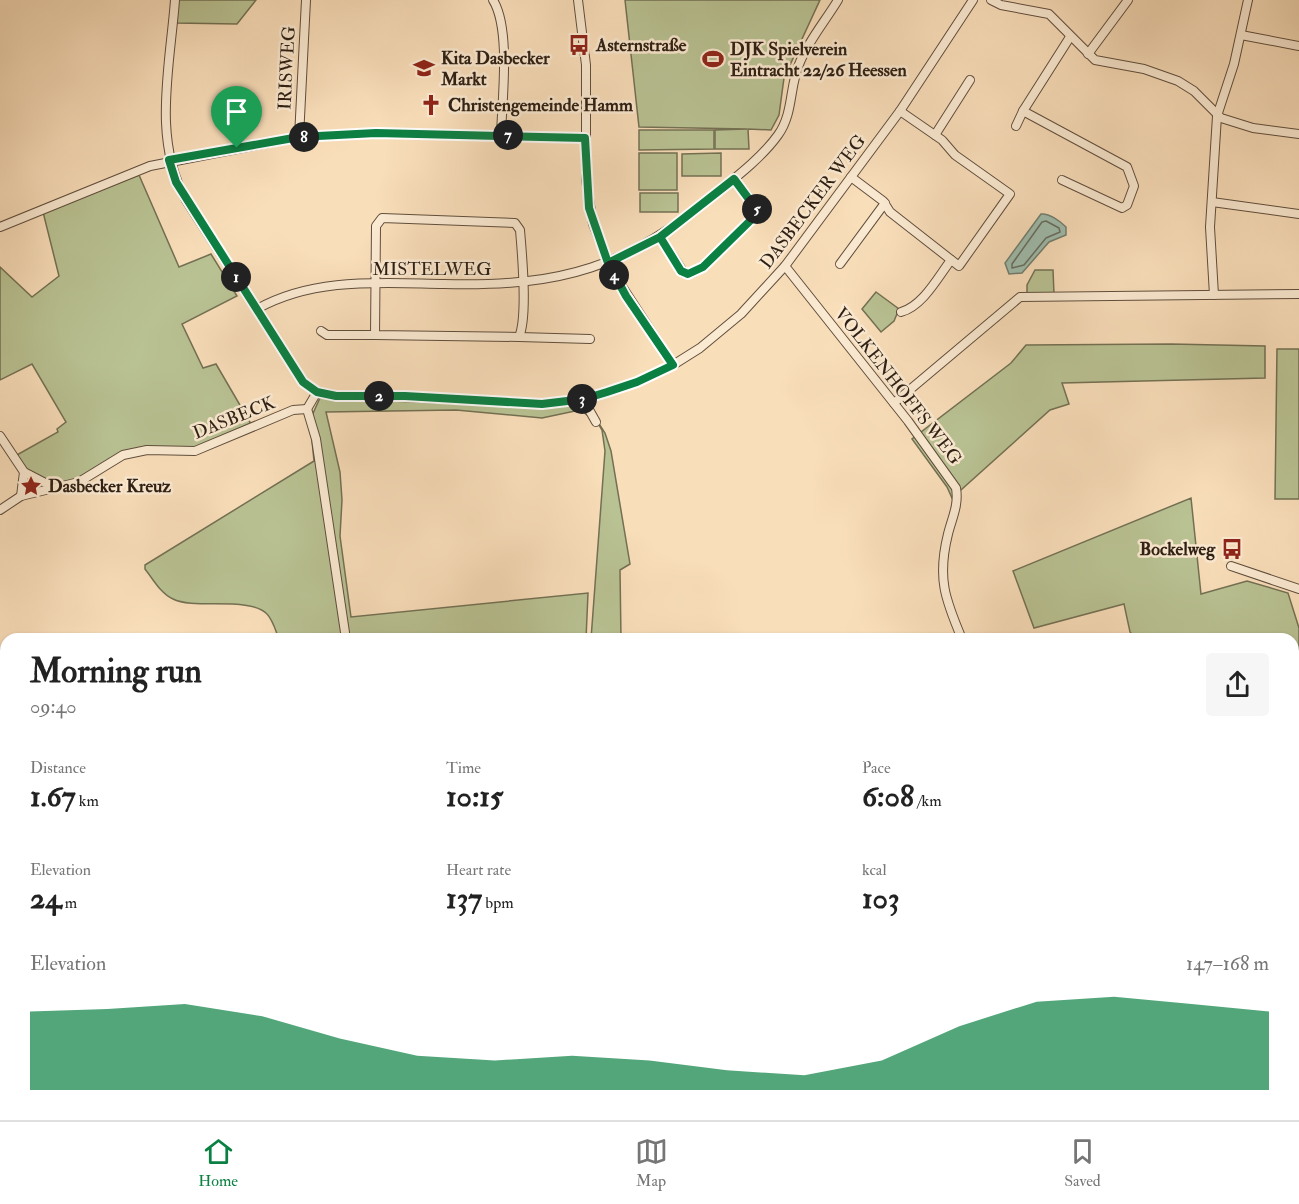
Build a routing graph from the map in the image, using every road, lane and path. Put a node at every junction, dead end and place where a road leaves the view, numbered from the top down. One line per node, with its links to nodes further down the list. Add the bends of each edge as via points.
1 (175, 0): 24 (street, via 165,116)
2 (306, 0): 22 (street, IRISWEG)
3 (493, 0): 20 (street, via 502,20 503,36)
4 (578, 0): 23 (street, via 586,65)
5 (838, 0): 26 (street, MISTELWEG, via 799,63 787,115 778,135)
6 (973, 0): 15 (street, DASBECKER WEG)
7 (991, 0): 11 (street, via 1049,14)
8 (1128, 0): 13 (street)
9 (1248, 0): 10 (street)
10 (1241, 36): 12 (street); 17 (street)
11 (1070, 37): 13 (street); 16 (street)
12 (1299, 46)
13 (1088, 54): 17 (street, via 1100,62 1144,69 1178,81 1194,91)
14 (970, 80): 21 (street)
15 (900, 111): 21 (street); 25 (street, DASBECKER WEG)
16 (1023, 111): 18 (street); 27 (street, via 1127,167 1134,186 1122,208)
17 (1217, 116): 19 (street, via 1253,128); 28 (street)
18 (1016, 126)
19 (1299, 134)
20 (501, 135): 22 (street, via 376,133); 23 (street)
21 (935, 135): 33 (street, via 955,155 1010,194 959,266)
22 (299, 137): 24 (street)
23 (585, 138): 34 (street, via 589,208)
24 (169, 160): 31 (street); 41 (street, via 186,200)
25 (851, 177): 29 (street); 36 (street, DASBECKER WEG)
26 (734, 179): 32 (street, MISTELWEG); 32 (street, via 757,213 703,267 684,273)
27 (1062, 180)
28 (1212, 202): 30 (street); 40 (street, via 1210,250)
29 (885, 203): 33 (street, via 890,212); 35 (street)
30 (1299, 214)
31 (0, 227)
32 (660, 237): 34 (street, MISTELWEG)
33 (951, 260): 42 (street, via 921,300)
34 (608, 263): 38 (street, MISTELWEG); 47 (street)
35 (840, 264)
36 (785, 266): 47 (street, DASBECKER WEG, via 741,314); 50 (street, VOLKENHOFFS WEG)
37 (375, 283): 38 (street, MISTELWEG); 38 (street, via 376,223 389,218 511,221 520,230); 41 (street, MISTELWEG, via 304,291); 44 (street)
38 (522, 284): 45 (street, via 523,327)
39 (1299, 294): 40 (street)
40 (1214, 295): 50 (street, via 1020,297)
41 (257, 309): 48 (street, via 303,382)
42 (901, 312)
43 (321, 331): 44 (street, via 327,335)
44 (375, 335): 45 (street)
45 (519, 337): 46 (street)
46 (590, 339)
47 (673, 365): 49 (street, DASBECKER WEG, via 637,382)
48 (317, 392): 49 (street, DASBECKER WEG, via 542,404); 51 (street)
49 (584, 399): 52 (street)
50 (894, 403): 61 (street, VOLKENHOFFS WEG, via 956,488 942,585)
51 (307, 408): 55 (street, DASBECK, via 293,410 195,451 147,450 123,455 79,482); 60 (street, via 316,439)
52 (596, 422)
53 (0, 436): 54 (street)
54 (24, 471): 55 (street); 56 (street)
55 (53, 487): 56 (street, DASBECK)
56 (21, 496): 57 (street, DASBECK)
57 (0, 510)
58 (1231, 566): 59 (street)
59 (1299, 589)
60 (345, 633)
61 (960, 633)

